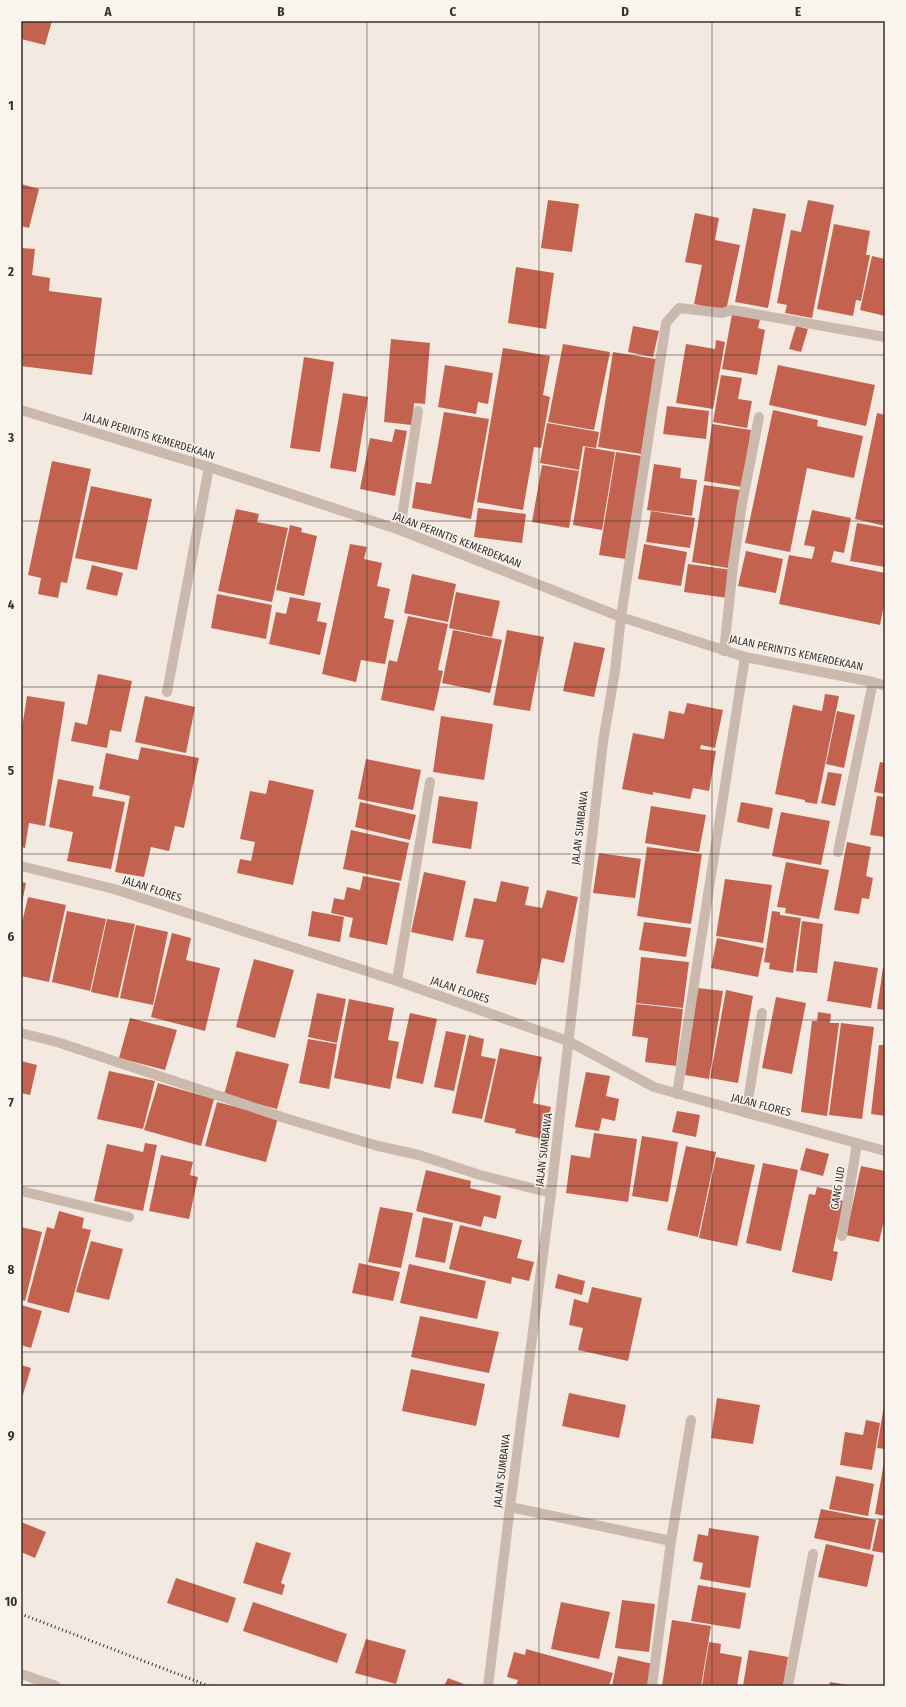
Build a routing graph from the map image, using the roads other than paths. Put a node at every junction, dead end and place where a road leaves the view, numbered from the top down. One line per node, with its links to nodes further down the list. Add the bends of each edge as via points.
1 (885, 338): 7 (street, JALAN SUMBAWA, via 732,310 722,313 679,308 666,323)
2 (21, 410): 5 (street, JALAN PERINTIS KEMERDEKAAN)
3 (418, 411): 6 (street)
4 (759, 417): 8 (street, via 742,504)
5 (209, 467): 6 (street, JALAN PERINTIS KEMERDEKAAN); 12 (street)
6 (400, 530): 7 (street, JALAN PERINTIS KEMERDEKAAN)
7 (621, 617): 8 (street, JALAN PERINTIS KEMERDEKAAN); 19 (street, JALAN SUMBAWA, via 603,742)
8 (724, 651): 9 (street, JALAN PERINTIS KEMERDEKAAN)
9 (745, 657): 10 (street, JALAN PERINTIS KEMERDEKAAN); 20 (street)
10 (873, 682): 11 (street, JALAN PERINTIS KEMERDEKAAN); 14 (street)
11 (885, 686)
12 (167, 692)
13 (430, 782): 16 (street)
14 (838, 852)
15 (21, 866): 16 (street, JALAN FLORES, via 114,889)
16 (397, 981): 19 (street, JALAN FLORES)
17 (762, 1013): 21 (street)
18 (21, 1033): 25 (street, via 64,1044 291,1120)
19 (568, 1040): 20 (street, JALAN FLORES, via 654,1087); 25 (street, JALAN SUMBAWA)
20 (677, 1094): 21 (street, JALAN FLORES)
21 (746, 1113): 22 (street, JALAN FLORES)
22 (857, 1143): 23 (street, JALAN FLORES); 27 (street, GANG IUD)
23 (885, 1151)
24 (21, 1190): 26 (street)
25 (551, 1193): 29 (street, JALAN SUMBAWA)
26 (129, 1217)
27 (842, 1236)
28 (691, 1420): 30 (street)
29 (510, 1507): 30 (street); 34 (street, JALAN SUMBAWA)
30 (671, 1542): 35 (street)
31 (813, 1554): 36 (street)
32 (21, 1674): 33 (street)
33 (56, 1686)
34 (488, 1686)
35 (652, 1686)
36 (788, 1686)

